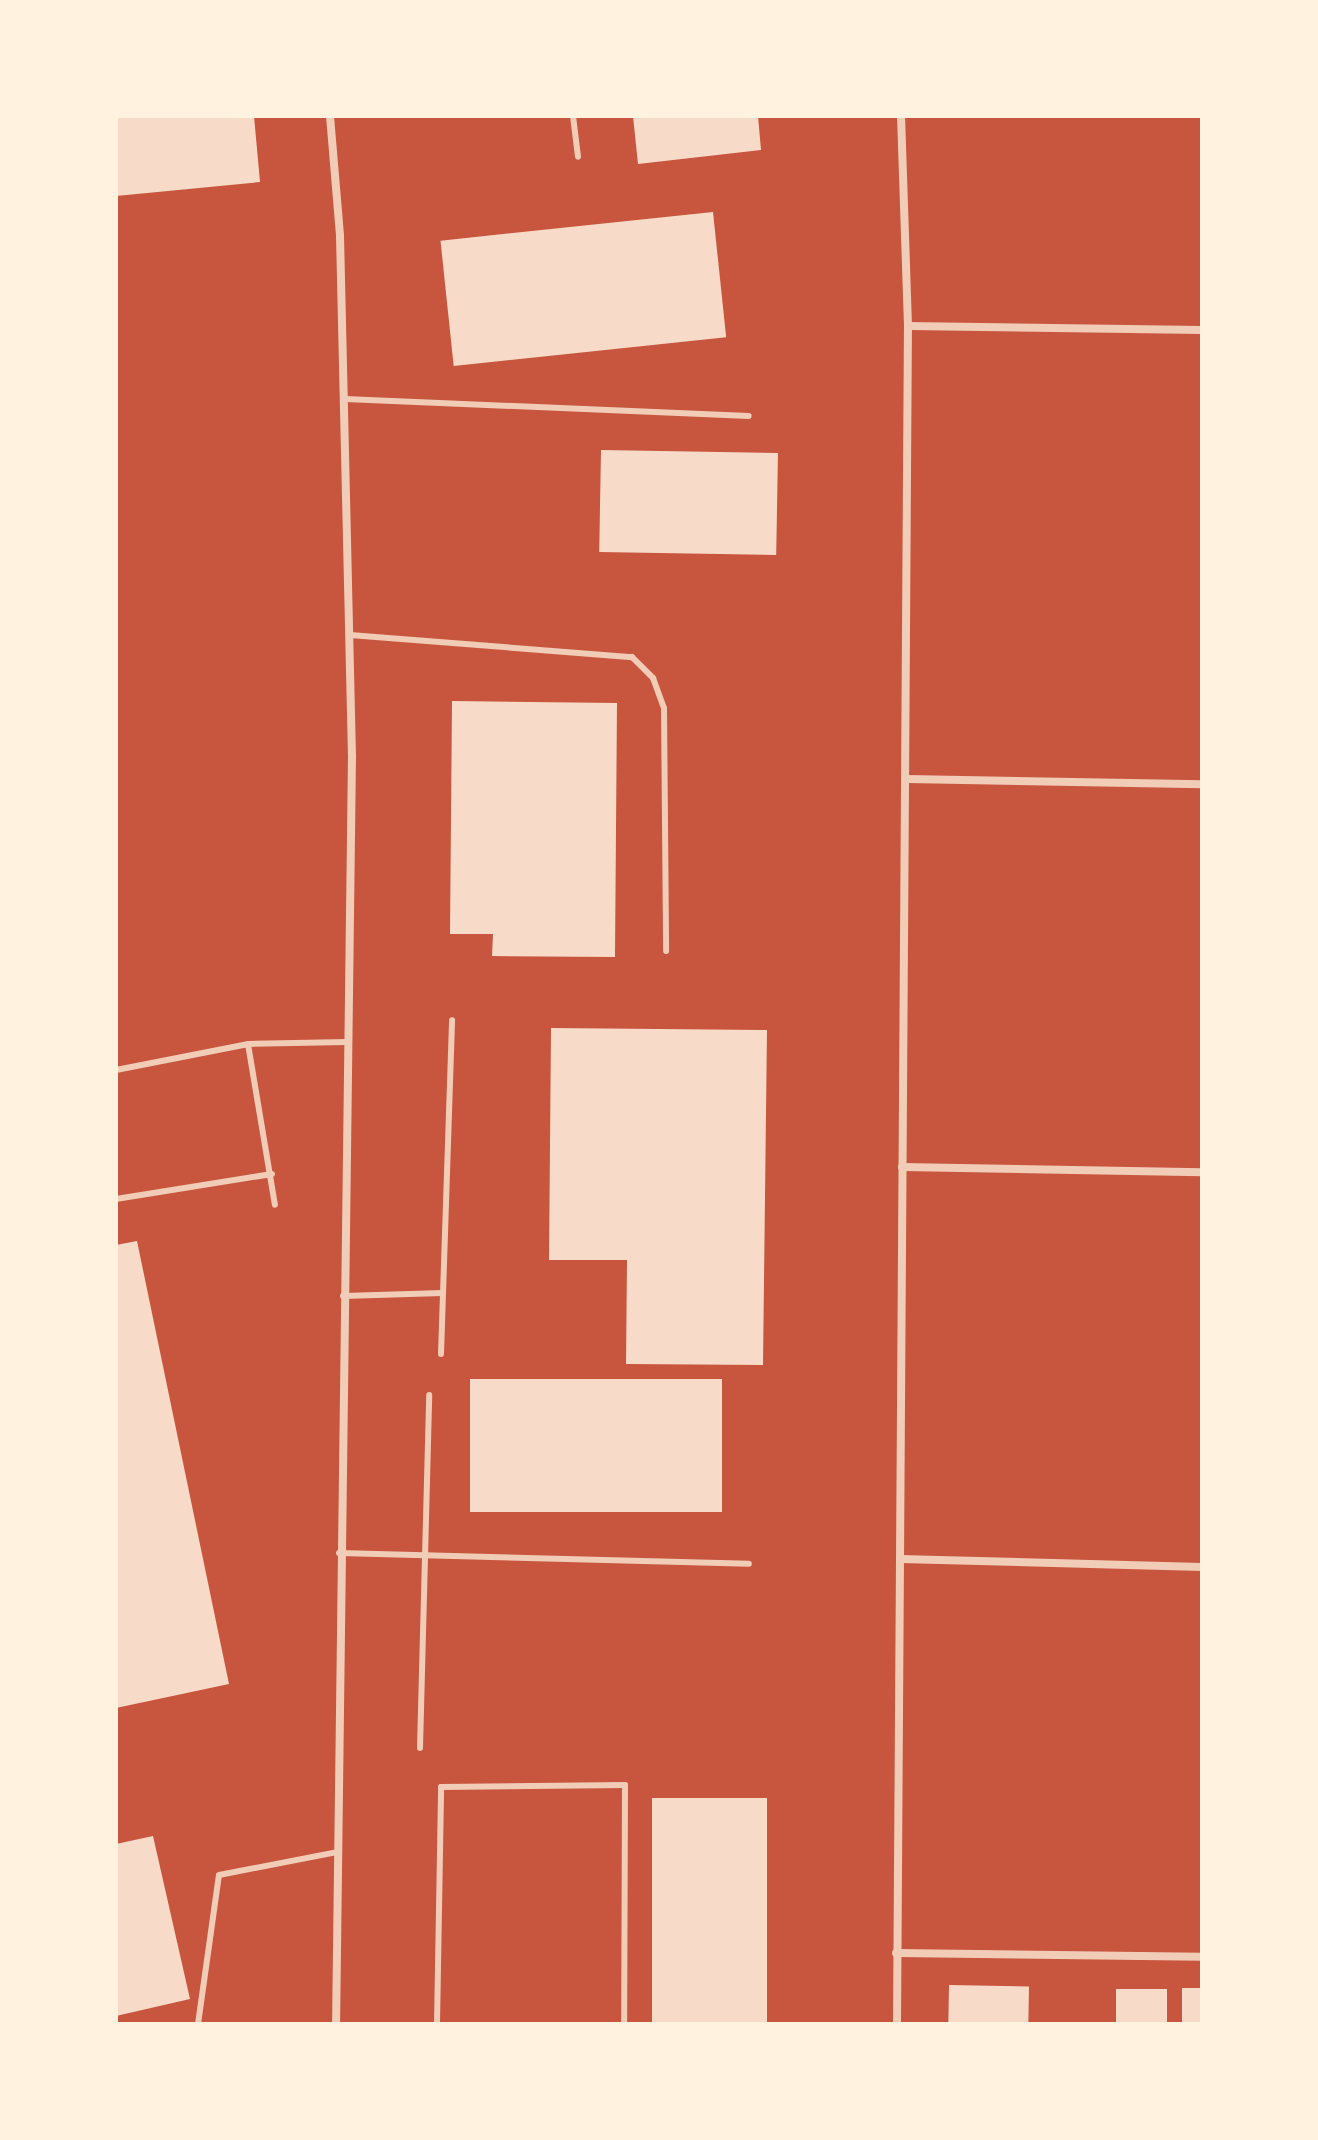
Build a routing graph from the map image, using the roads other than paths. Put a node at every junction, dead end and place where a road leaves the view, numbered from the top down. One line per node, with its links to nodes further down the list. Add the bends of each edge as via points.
1 (330, 116): 7 (street)
2 (573, 116): 4 (lane)
3 (901, 116): 5 (street)
4 (578, 157)
5 (908, 326): 6 (street); 10 (street)
6 (1202, 330)
7 (345, 399): 8 (lane); 9 (street)
8 (749, 416)
9 (350, 635): 12 (lane, via 632,657 653,678 664,708); 14 (street)
10 (907, 779): 11 (street); 17 (street)
11 (1202, 784)
12 (666, 951)
13 (452, 1020): 22 (lane)
14 (347, 1042): 15 (lane); 23 (street)
15 (248, 1044): 16 (lane); 19 (lane)
16 (116, 1070)
17 (902, 1167): 18 (street); 28 (street)
18 (1202, 1172)
19 (272, 1174): 20 (lane); 21 (lane)
20 (116, 1199)
21 (275, 1205)
22 (443, 1293): 23 (lane); 24 (lane)
23 (343, 1296): 26 (street)
24 (441, 1354)
25 (429, 1395): 27 (lane)
26 (339, 1553): 27 (lane); 32 (street)
27 (424, 1554): 29 (lane); 31 (lane)
28 (900, 1559): 30 (street); 33 (street)
29 (749, 1564)
30 (1202, 1567)
31 (420, 1748)
32 (337, 1852): 35 (lane, via 219,1875); 36 (street)
33 (896, 1953): 34 (street); 39 (street)
34 (1202, 1957)
35 (198, 2024)
36 (336, 2024)
37 (437, 2024): 38 (lane, via 441,1787 625,1785)
38 (624, 2024)
39 (897, 2024)

